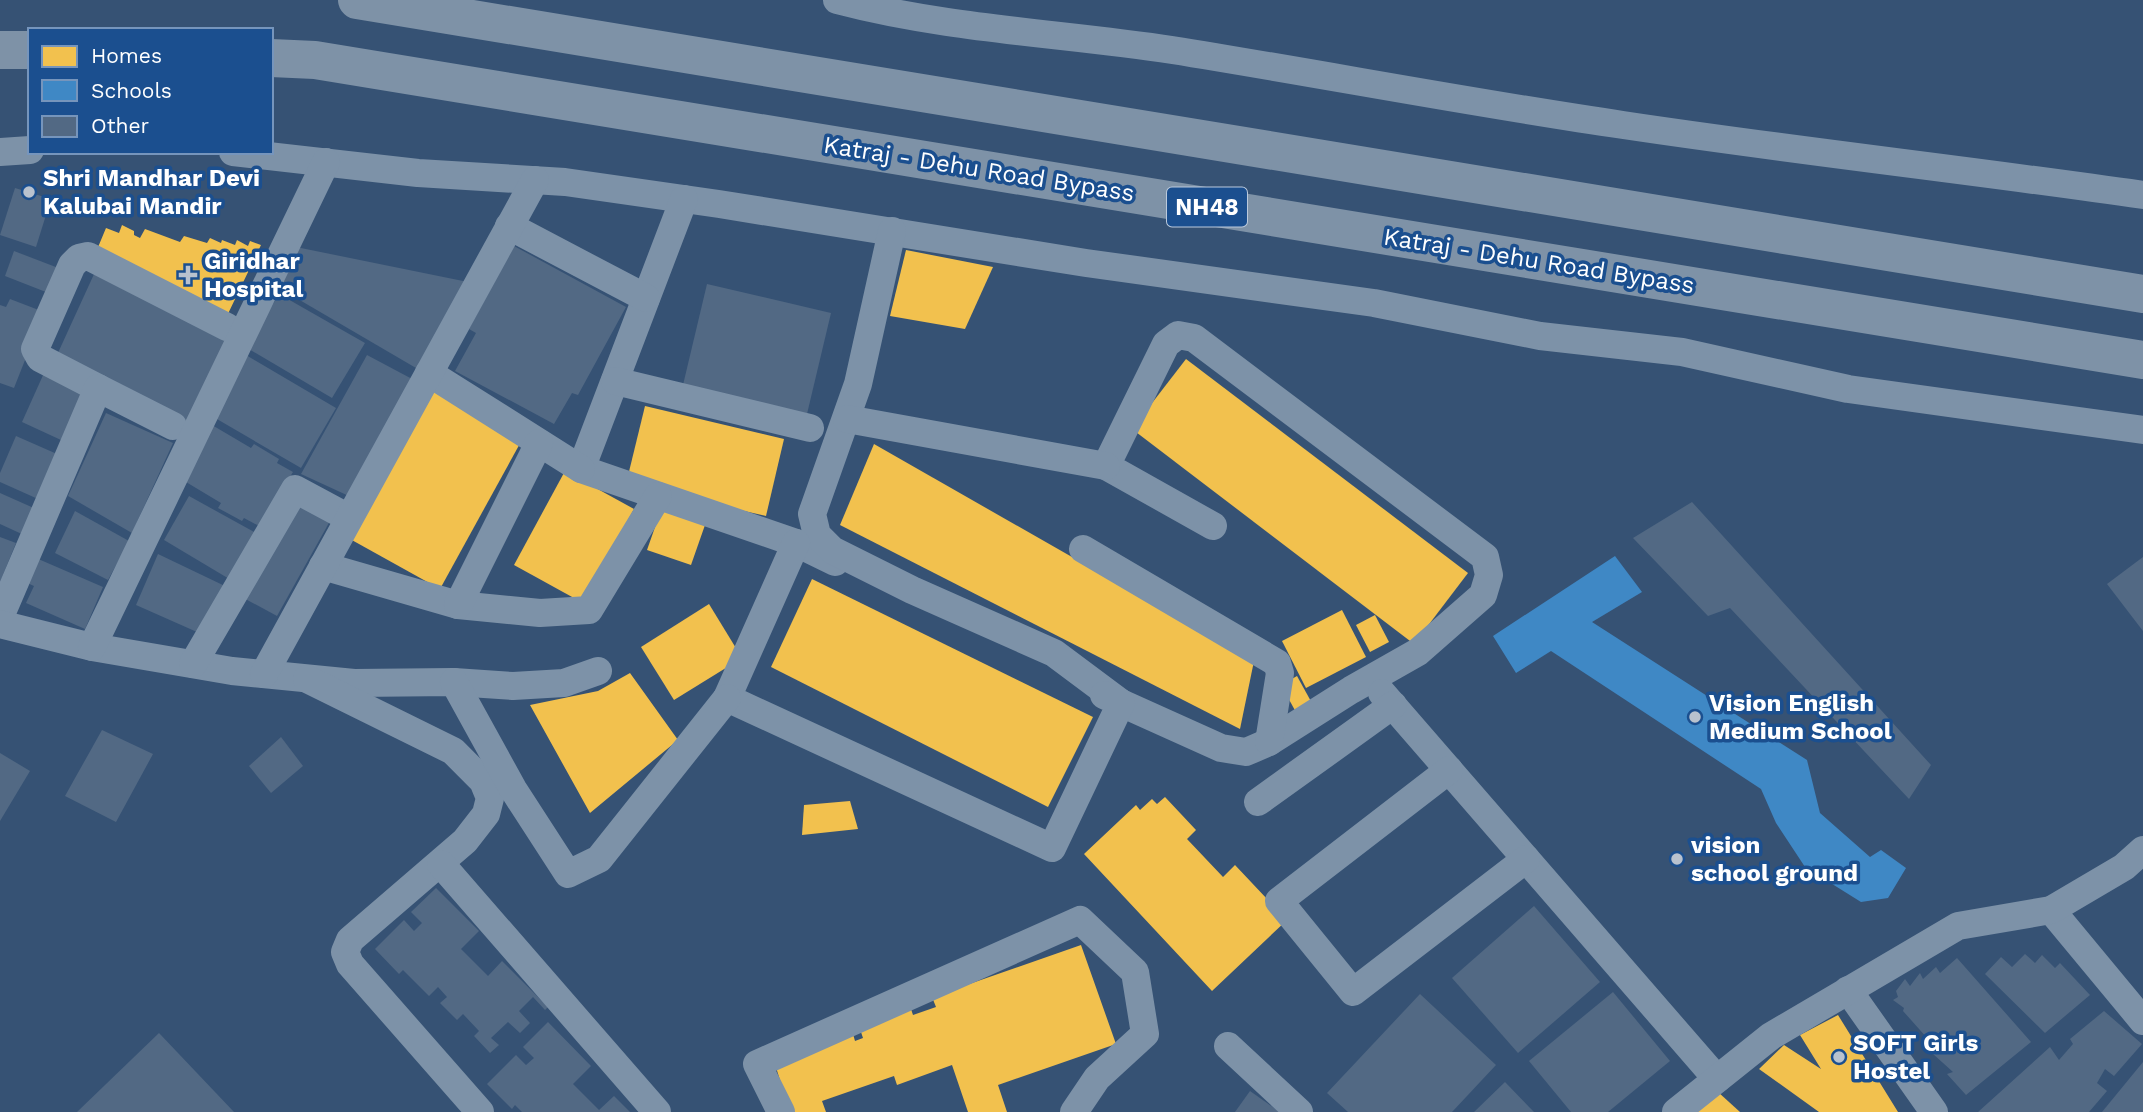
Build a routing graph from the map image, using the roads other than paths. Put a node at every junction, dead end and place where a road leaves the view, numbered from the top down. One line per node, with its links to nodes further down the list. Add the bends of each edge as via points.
1 (357, 0): 15 (highway)
2 (837, 0): 11 (street, via 881,12 1169,50 1624,125)
3 (0, 50): 4 (highway)
4 (28, 50)
5 (273, 58): 18 (highway, Katraj - Dehu Road Bypass / NH48, via 315,60)
6 (28, 150): 7 (street)
7 (0, 152)
8 (252, 154): 9 (street)
9 (326, 162): 10 (street); 38 (street)
10 (535, 180): 12 (street); 13 (street)
11 (2143, 195)
12 (684, 199): 14 (street); 16 (street)
13 (509, 226): 16 (street); 19 (street)
14 (892, 231): 22 (street); 25 (street, via 1374,303 1540,336 1682,352 1848,389)
15 (2143, 293)
16 (646, 298): 20 (street)
17 (227, 327): 21 (street, via 88,257 79,258 35,349 40,358)
18 (2143, 360)
19 (429, 373): 26 (street); 30 (street)
20 (615, 381): 24 (street); 28 (street)
21 (97, 388): 23 (street); 36 (street)
22 (847, 419): 27 (street); 45 (street, via 812,514 817,535 832,550 912,590 1054,653)
23 (173, 426)
24 (810, 428)
25 (2143, 430)
26 (539, 443): 28 (street); 35 (street)
27 (1106, 466): 31 (street); 46 (street, via 1166,344 1178,335 1194,338 1485,557 1489,575 1483,595 1418,652)
28 (581, 470): 29 (street)
29 (658, 496): 32 (street); 35 (street, via 589,610 540,613)
30 (349, 518): 34 (street); 39 (street, via 295,489)
31 (1213, 526)
32 (796, 543): 44 (street); 45 (street)
33 (1083, 549): 46 (street, via 1277,663 1280,673)
34 (323, 566): 35 (street); 41 (street)
35 (458, 605)
36 (0, 617)
37 (0, 624): 38 (street)
38 (92, 648): 39 (street)
39 (193, 664): 41 (street)
40 (598, 671): 43 (street, via 564,683)
41 (264, 674): 42 (street)
42 (307, 678): 43 (street, via 354,683); 51 (street, via 453,751 483,781 490,799 486,814)
43 (454, 682): 44 (street, via 513,789 568,874 599,859)
44 (727, 698): 45 (street, via 1052,848)
45 (1121, 703): 46 (street, via 1221,748 1245,752)
46 (1269, 742)
47 (1449, 770): 48 (street, via 1387,699); 50 (street); 50 (street, via 1279,901 1353,992)
48 (1258, 802)
49 (2143, 850): 52 (street, via 2124,867)
50 (1526, 859): 56 (street)
51 (440, 864): 57 (street, via 350,940 345,952 350,964); 58 (street)
52 (2050, 910): 53 (street, via 1958,926); 54 (street)
53 (1848, 990): 56 (street, via 1771,1036); 63 (street)
54 (2143, 1021)
55 (1228, 1046): 61 (street)
56 (1717, 1079): 62 (street)
57 (480, 1112)
58 (657, 1112)
59 (781, 1112): 60 (street, via 757,1064 1080,920 1135,972 1145,1034 1097,1078)
60 (1074, 1112)
61 (1299, 1112)
62 (1676, 1112)
63 (1934, 1112)

